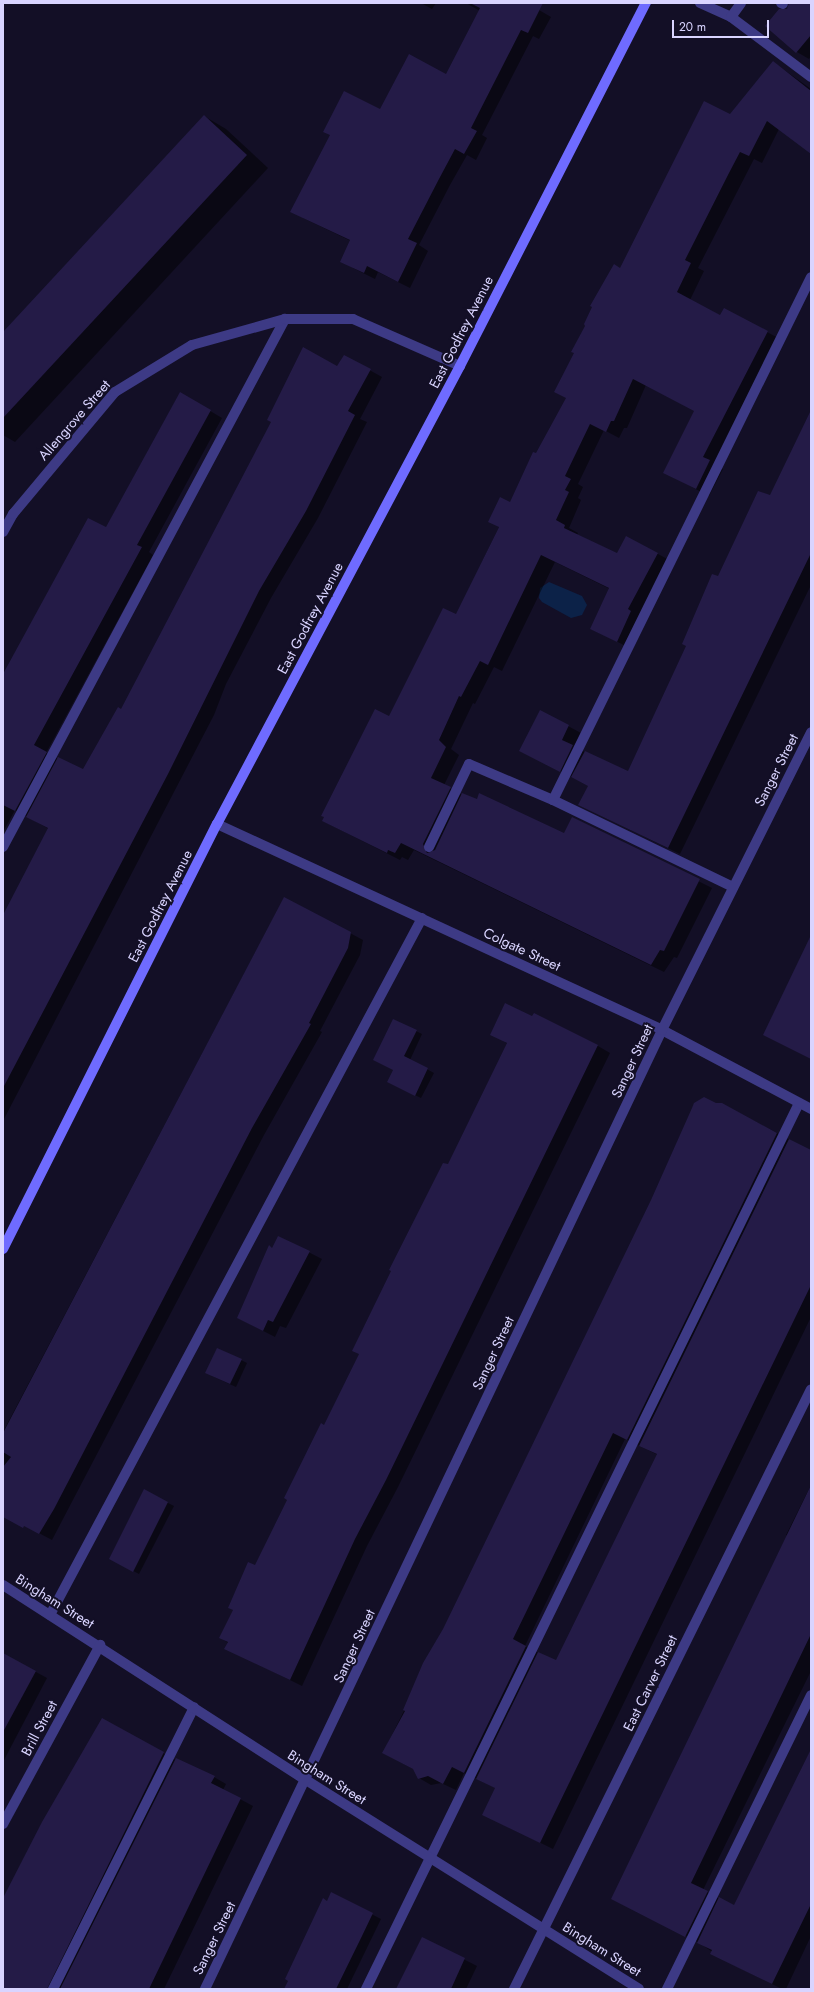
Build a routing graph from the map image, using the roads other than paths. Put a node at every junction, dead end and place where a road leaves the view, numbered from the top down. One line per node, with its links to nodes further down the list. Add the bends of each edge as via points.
1 (646, 3): 8 (street, East Godfrey Avenue)
2 (700, 3): 4 (street)
3 (741, 3): 4 (street)
4 (731, 17): 5 (street)
5 (811, 77)
6 (811, 277): 11 (street)
7 (286, 319): 8 (street, Allengrove Street, via 353,319); 9 (street, Allengrove Street, via 192,345 115,392 13,514); 13 (street)
8 (460, 366): 12 (street, East Godfrey Avenue)
9 (3, 532)
10 (811, 732): 15 (street, Sanger Street)
11 (553, 800): 14 (street, via 469,764); 15 (street)
12 (216, 824): 16 (street, Colgate Street); 20 (street, East Godfrey Avenue)
13 (3, 847)
14 (429, 847)
15 (734, 887): 17 (street, Sanger Street)
16 (422, 918): 17 (street, Colgate Street); 23 (street)
17 (662, 1030): 18 (street, Colgate Street); 27 (street, Sanger Street)
18 (799, 1103): 19 (street, Colgate Street); 29 (street)
19 (811, 1109)
20 (3, 1249)
21 (811, 1389): 30 (street, East Carver Street)
22 (3, 1585): 23 (street, Bingham Street)
23 (50, 1615): 24 (street, Bingham Street)
24 (100, 1645): 26 (street, Bingham Street); 28 (street, Brill Street)
25 (811, 1695): 36 (street)
26 (194, 1707): 27 (street, Bingham Street); 31 (street)
27 (306, 1780): 29 (street, Bingham Street); 32 (street, Sanger Street)
28 (3, 1824)
29 (430, 1858): 30 (street, Bingham Street); 33 (street)
30 (543, 1929): 34 (street, East Carver Street); 35 (street, Bingham Street)
31 (53, 1989)
32 (205, 1989)
33 (366, 1989)
34 (514, 1989)
35 (639, 1989)
36 (667, 1989)

